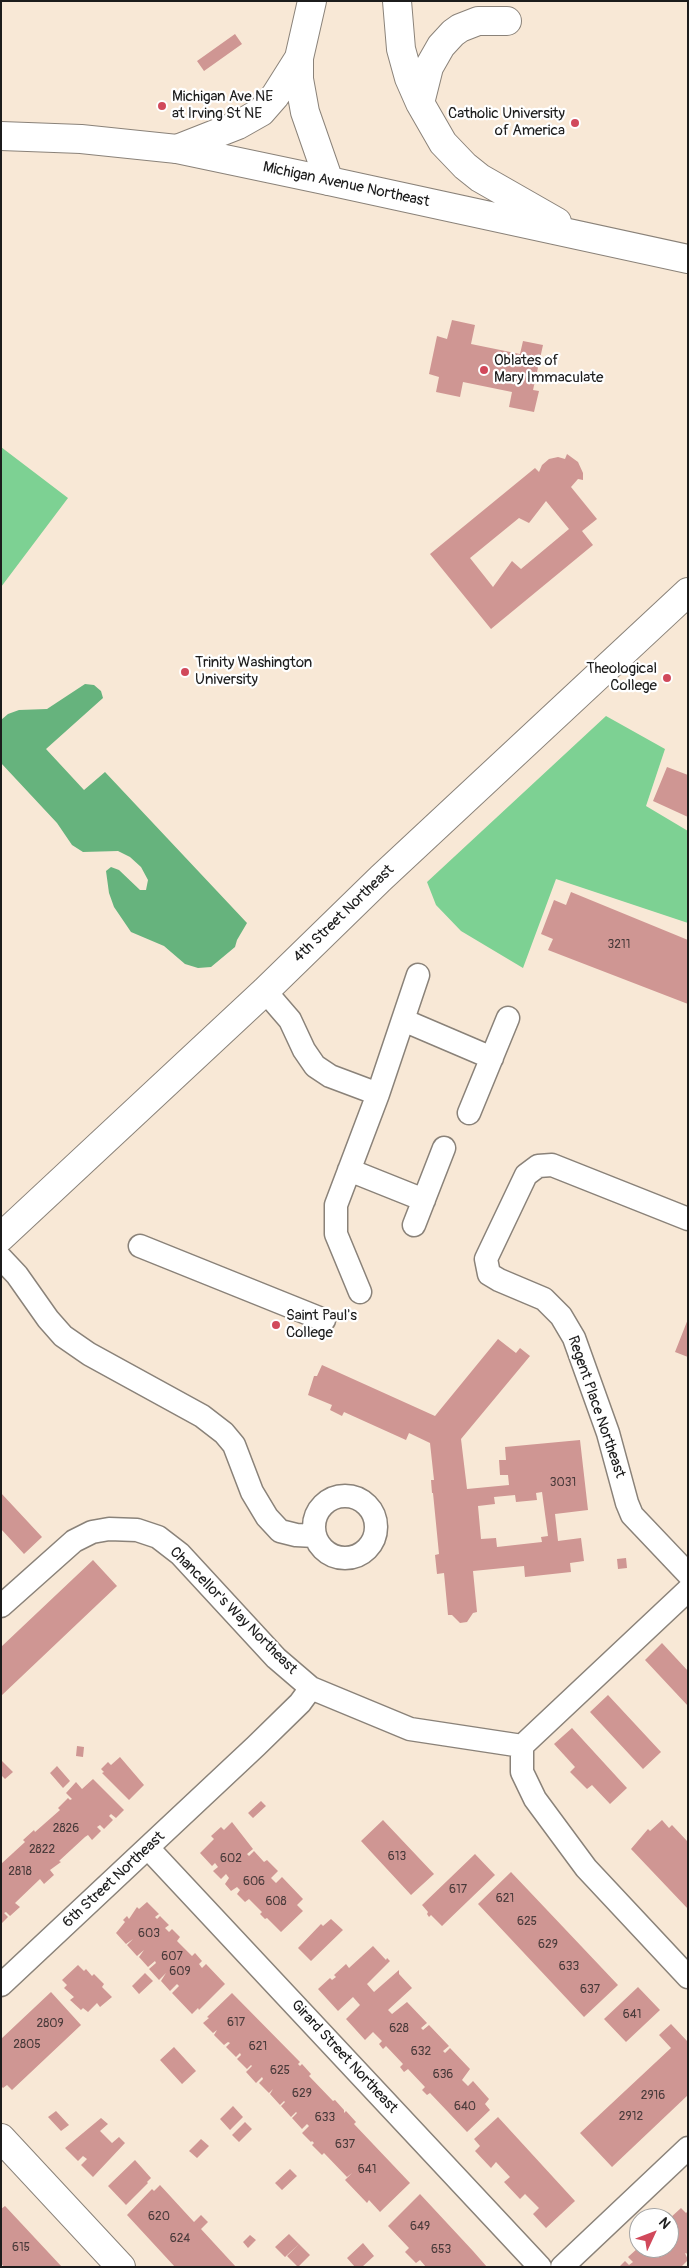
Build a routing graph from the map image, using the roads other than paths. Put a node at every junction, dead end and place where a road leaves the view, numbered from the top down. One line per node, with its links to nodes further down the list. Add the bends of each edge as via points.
1 (312, 1): 4 (main road)
2 (397, 1): 5 (main road, via 401,49)
3 (507, 21): 5 (main road, via 478,21 453,33 429,67)
4 (299, 58): 7 (main road, via 261,112); 8 (main road, via 302,101)
5 (420, 103): 9 (main road, via 443,143 465,166 480,178)
6 (1, 136): 7 (main road, Michigan Avenue Northeast, via 81,139)
7 (177, 150): 8 (main road, Michigan Avenue Northeast)
8 (328, 181): 9 (main road, Michigan Avenue Northeast)
9 (580, 235): 10 (main road, Michigan Avenue Northeast)
10 (688, 259)
11 (688, 592): 13 (main road, 4th Street Northeast, via 381,878)
12 (418, 975): 15 (street)
13 (265, 991): 17 (street, via 290,1020 315,1066 330,1076); 24 (main road, 4th Street Northeast)
14 (508, 1018): 16 (street)
15 (403, 1020): 16 (street); 17 (street)
16 (492, 1058): 18 (street)
17 (378, 1094): 20 (street)
18 (470, 1113)
19 (444, 1148): 21 (street)
20 (350, 1170): 21 (street); 27 (street, via 336,1205 336,1234)
21 (424, 1200): 23 (street)
22 (688, 1219): 30 (street, Regent Place Northeast, via 552,1165 538,1166 526,1175 486,1259 489,1274 544,1299 561,1316 574,1338 608,1433 632,1515)
23 (414, 1225)
24 (1, 1238)
25 (140, 1246): 28 (street)
26 (1, 1258): 29 (street, via 63,1336 89,1354 202,1416 224,1433 234,1445 252,1492 280,1531)
27 (360, 1292)
28 (324, 1320)
29 (315, 1536)
30 (688, 1574)
31 (688, 1590): 34 (street)
32 (1, 1606): 33 (street, Chancellor's Way Northeast, via 74,1541 92,1532 109,1529 137,1530 158,1537 180,1554 276,1658)
33 (310, 1688): 34 (street, Chancellor's Way Northeast, via 410,1729); 35 (street, 6th Street Northeast, via 300,1703)
34 (522, 1746): 36 (street, via 522,1772 534,1799 586,1868)
35 (148, 1848): 37 (street, 6th Street Northeast); 41 (street, Girard Street Northeast)
36 (688, 1977)
37 (1, 1985)
38 (1, 2138): 40 (main road)
39 (688, 2148): 42 (street)
40 (121, 2267)
41 (540, 2267)
42 (562, 2267)

